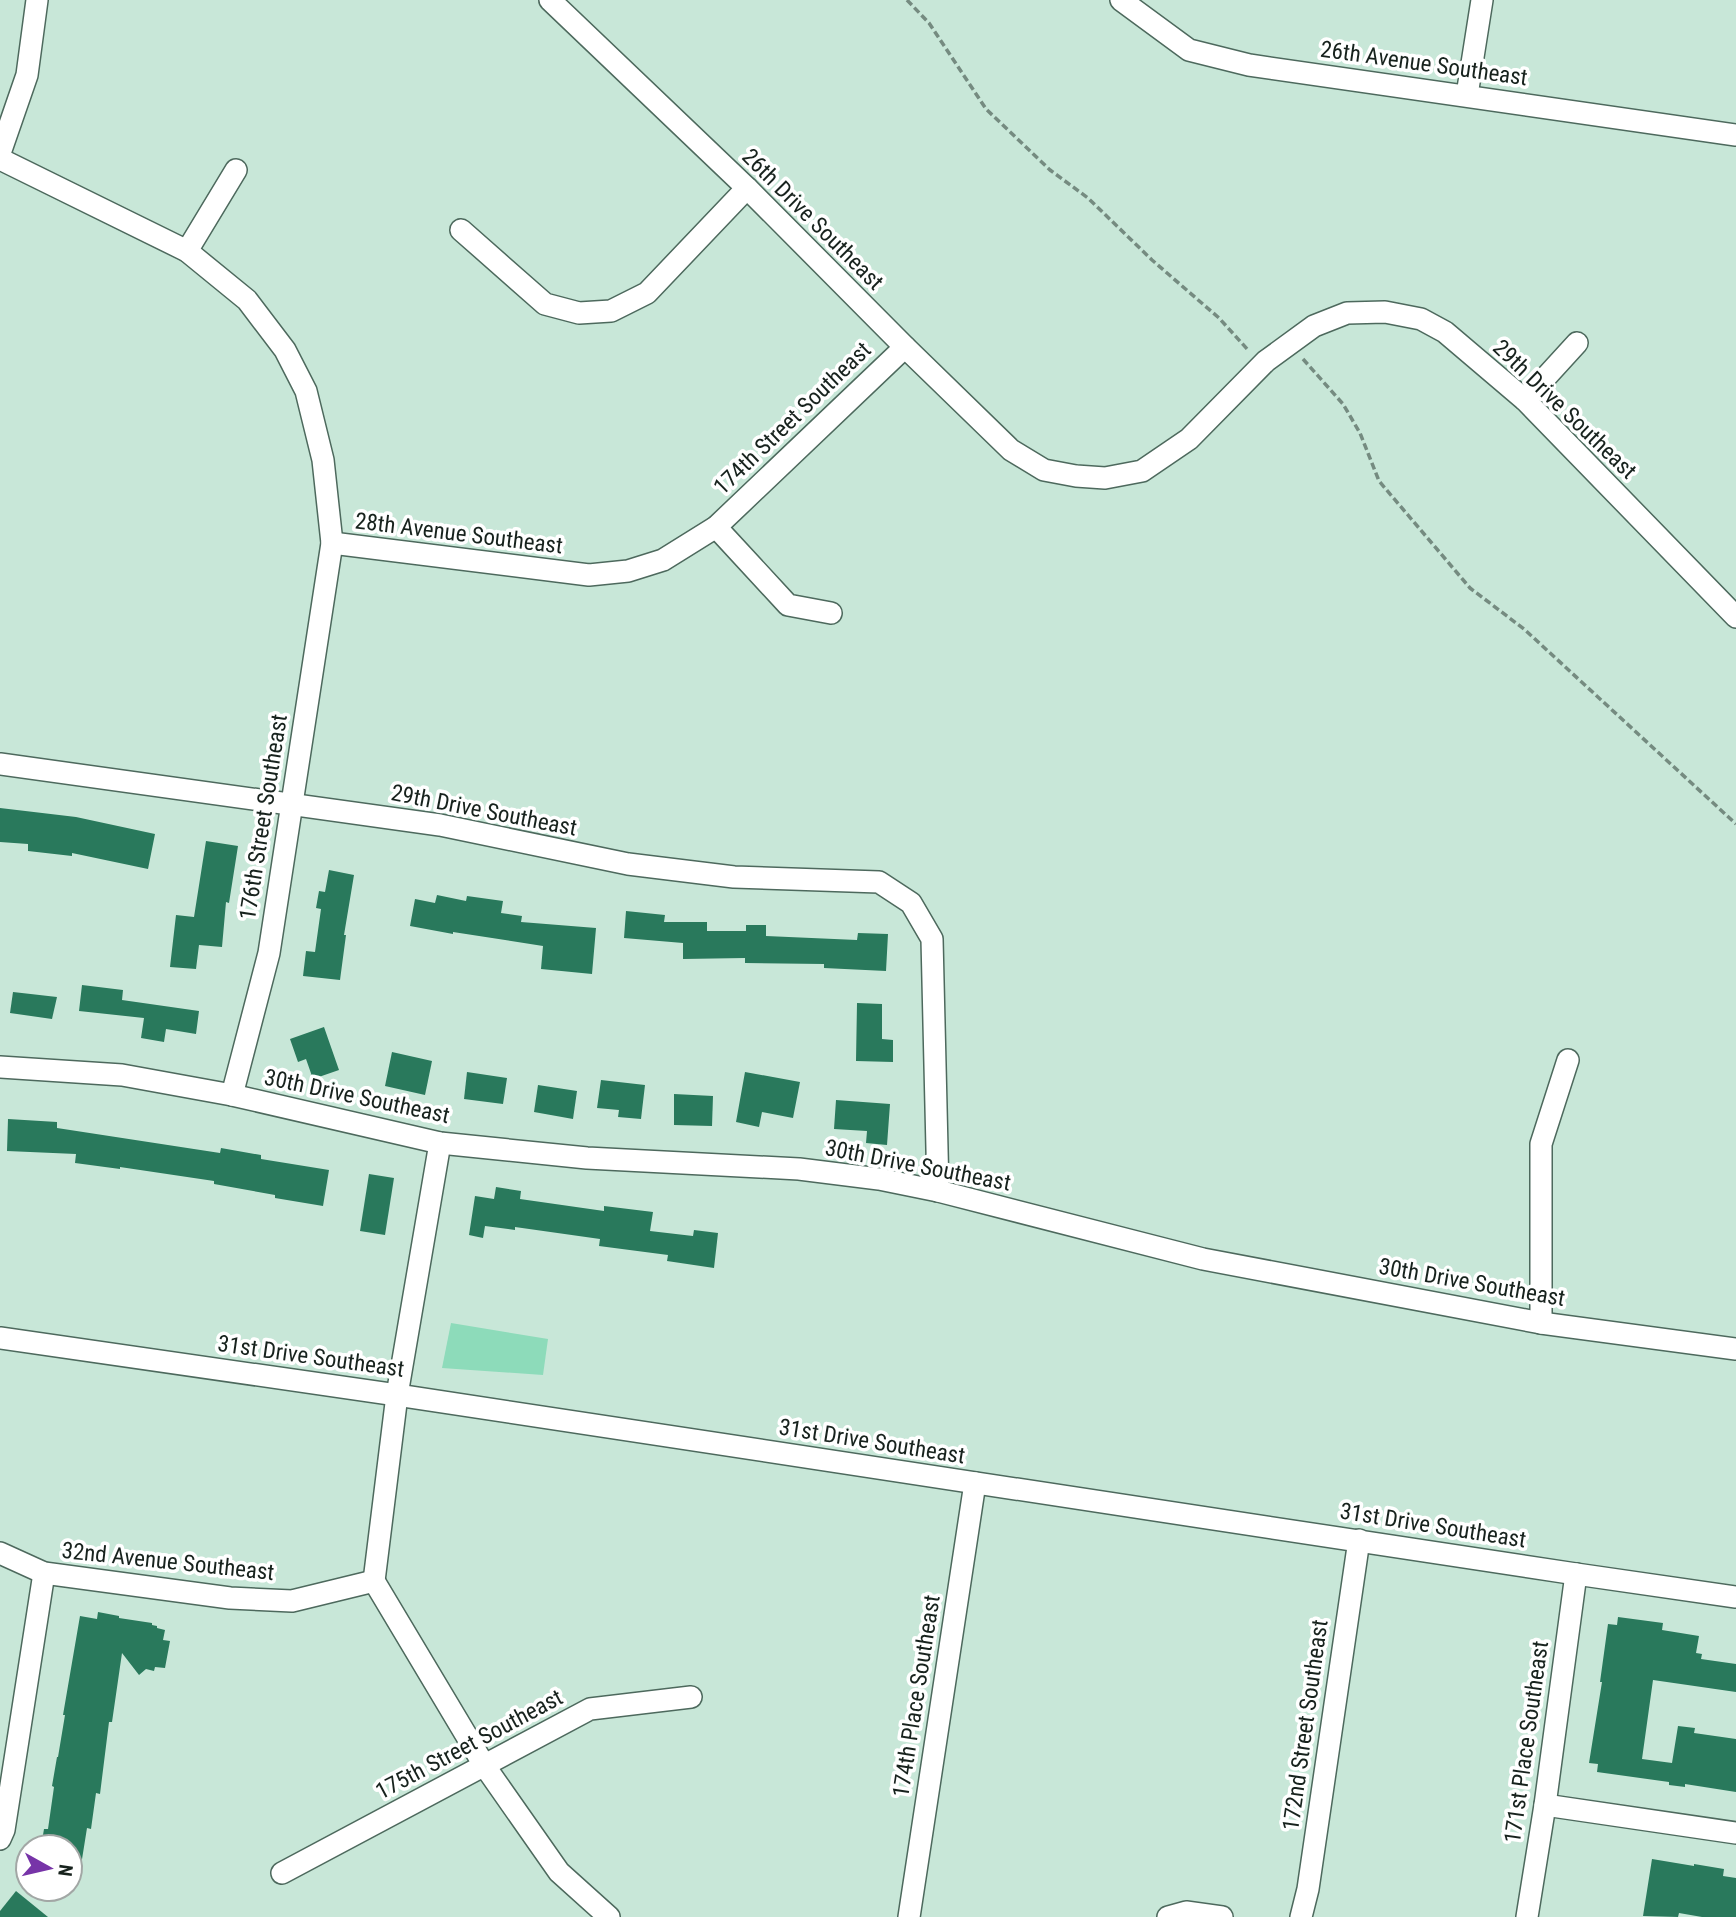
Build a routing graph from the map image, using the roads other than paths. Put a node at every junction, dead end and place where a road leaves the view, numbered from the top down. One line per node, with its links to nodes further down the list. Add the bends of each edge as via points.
1 (37, 0): 7 (street, via 27,75)
2 (550, 0): 10 (street, 26th Drive Southeast)
3 (1121, 0): 5 (street, 26th Avenue Southeast, via 1189,50 1249,65)
4 (1482, 0): 5 (street)
5 (1467, 95): 6 (street, 26th Avenue Southeast)
6 (1736, 135)
7 (0, 153)
8 (0, 159): 12 (street, 28th Avenue Southeast)
9 (236, 170): 12 (street)
10 (747, 188): 11 (street, via 647,293 611,310 579,313 545,304); 14 (street, 26th Drive Southeast)
11 (461, 230)
12 (187, 251): 18 (street, 28th Avenue Southeast, via 247,300 285,350 306,391 323,460)
13 (1577, 343): 15 (street)
14 (905, 347): 16 (street, 26th Drive Southeast, via 1011,450); 17 (street, 174th Street Southeast)
15 (1525, 400): 16 (street, 29th Drive Southeast, via 1422,318 1385,312 1347,313 1314,326 1289,344 1189,439 1142,471 1105,478); 20 (street, 29th Drive Southeast)
16 (1044, 470)
17 (716, 527): 18 (street, 28th Avenue Southeast, via 663,560 628,571 589,575); 19 (street, via 788,605)
18 (332, 543): 22 (street, 176th Street Southeast)
19 (831, 613)
20 (1736, 617)
21 (0, 764): 22 (street, 29th Drive Southeast)
22 (291, 804): 25 (street, 176th Street Southeast, via 269,953); 27 (street, 29th Drive Southeast, via 440,825 628,864 734,877 879,882 911,903 932,939)
23 (1568, 1060): 28 (street, via 1541,1144)
24 (0, 1067): 25 (street, 30th Drive Southeast, via 122,1074)
25 (232, 1095): 26 (street, 30th Drive Southeast)
26 (440, 1143): 27 (street, 30th Drive Southeast, via 587,1158 799,1169); 31 (street)
27 (938, 1191): 28 (street, 30th Drive Southeast, via 1203,1259)
28 (1541, 1322): 30 (street, 30th Drive Southeast)
29 (0, 1338): 31 (street, 31st Drive Southeast)
30 (1736, 1349)
31 (397, 1395): 32 (street, 31st Drive Southeast); 37 (street)
32 (975, 1483): 33 (street, 31st Drive Southeast); 47 (street, 174th Place Southeast)
33 (1359, 1540): 36 (street, 31st Drive Southeast); 50 (street, 172nd Street Southeast, via 1308,1889)
34 (0, 1553): 35 (street, 32nd Avenue Southeast)
35 (44, 1573): 37 (street, 32nd Avenue Southeast, via 230,1598 292,1601); 40 (street)
36 (1576, 1574): 38 (street, 31st Drive Southeast); 42 (street, 171st Place Southeast)
37 (374, 1581): 41 (street)
38 (1736, 1597)
39 (691, 1696): 41 (street, 175th Street Southeast, via 590,1709)
40 (7, 1763): 44 (street)
41 (484, 1765): 45 (street, 175th Street Southeast); 46 (street, via 559,1872)
42 (1545, 1805): 43 (street); 51 (street, 171st Place Southeast)
43 (1736, 1833)
44 (0, 1839)
45 (282, 1873)
46 (609, 1917)
47 (909, 1917)
48 (1168, 1917): 49 (street, via 1186,1912)
49 (1222, 1917)
50 (1300, 1917)
51 (1527, 1917)

